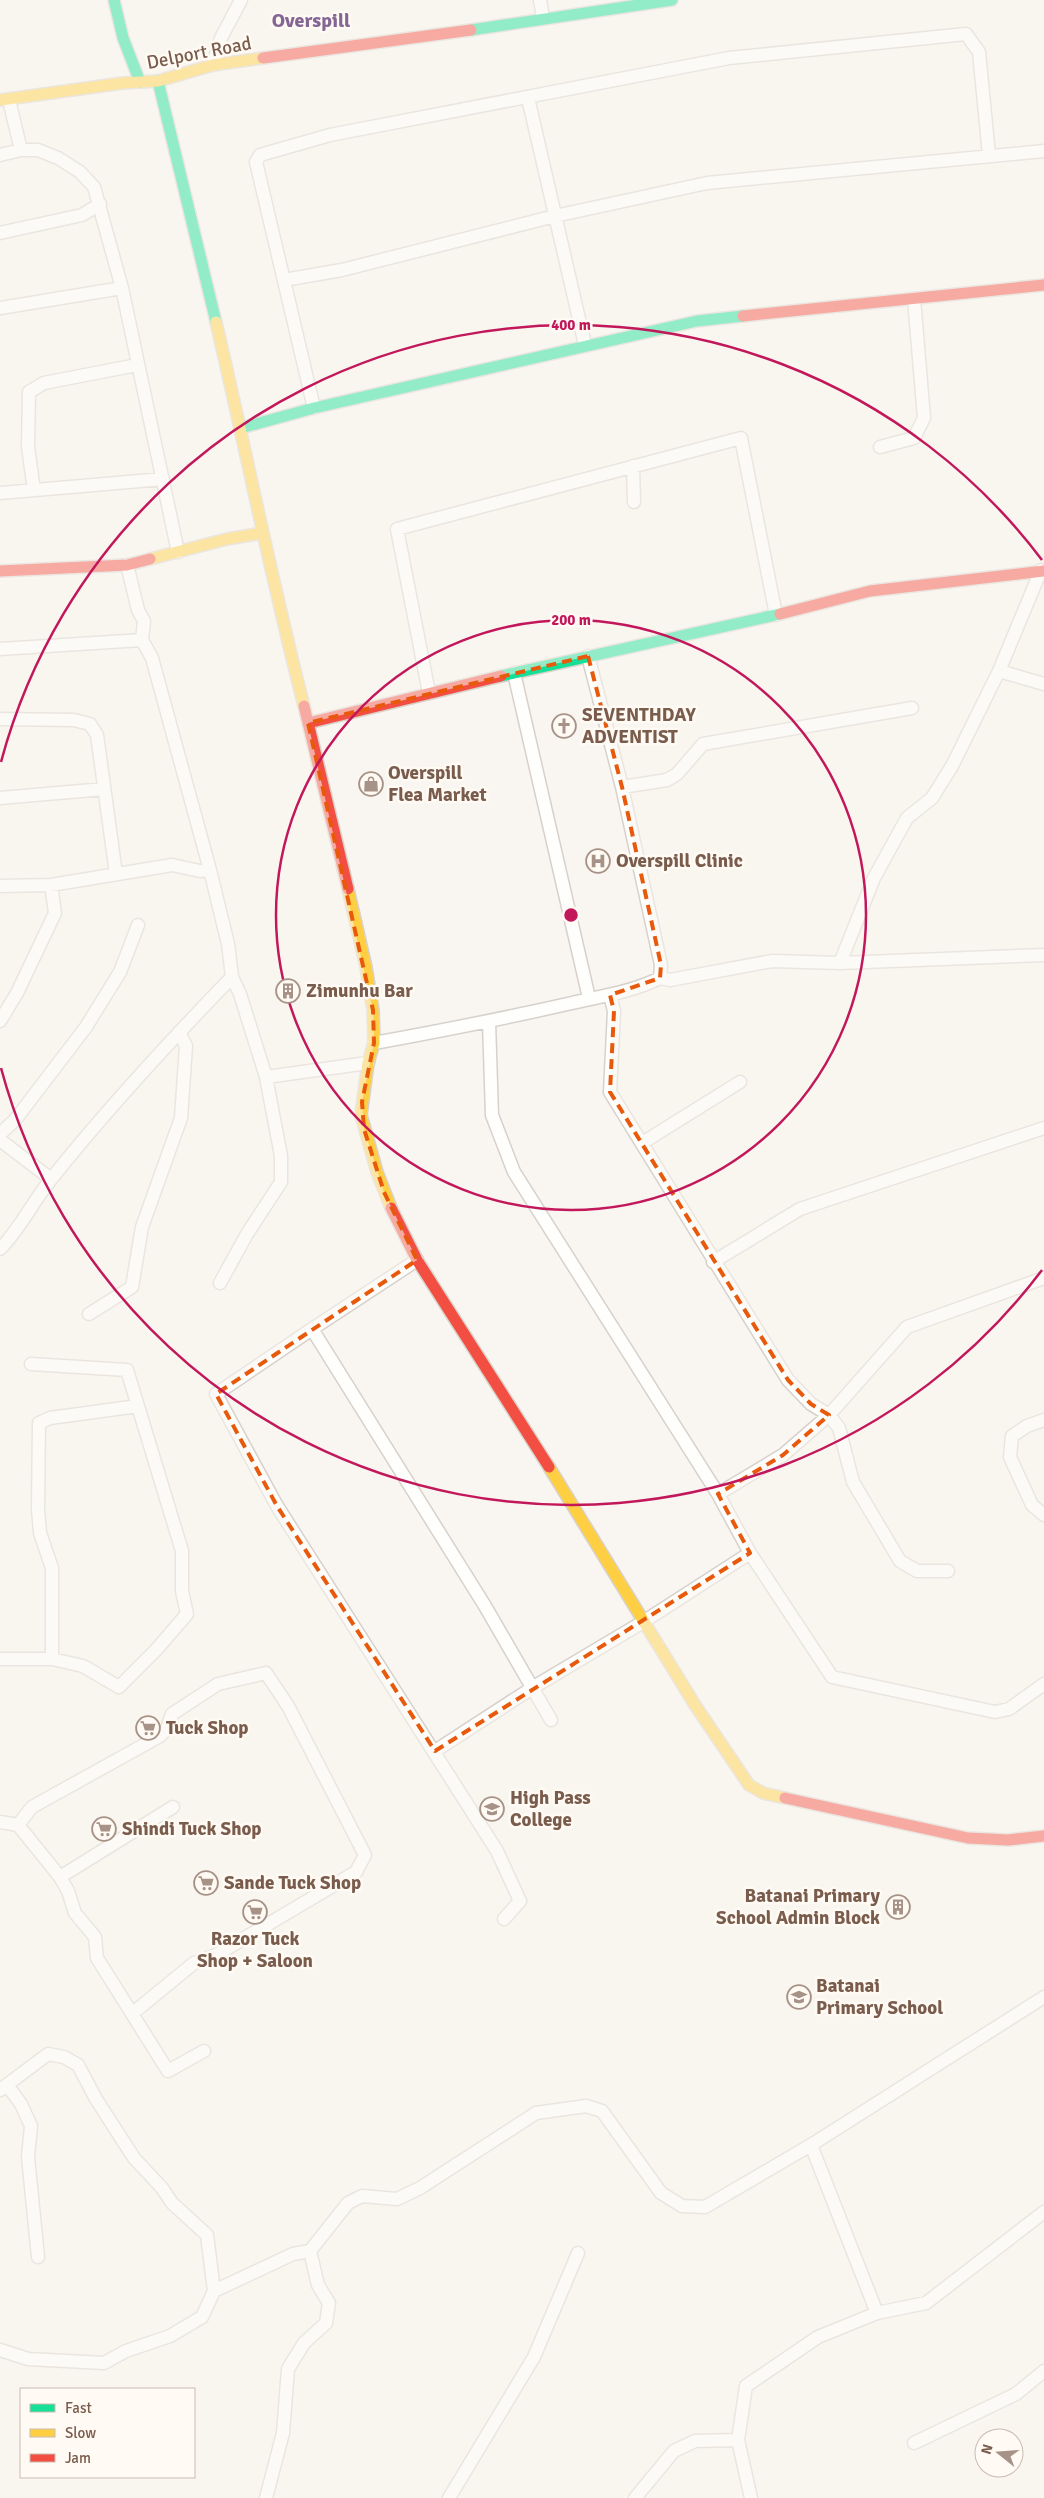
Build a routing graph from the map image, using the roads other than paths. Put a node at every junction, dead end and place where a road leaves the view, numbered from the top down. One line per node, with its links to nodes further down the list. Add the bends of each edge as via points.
1 (114, 0): 9 (street, via 123,38)
2 (242, 0): 7 (street, via 222,38)
3 (540, 0): 6 (street)
4 (672, 0): 5 (street, Delport Road)
5 (634, 3): 6 (street, Delport Road)
6 (543, 18): 7 (street, Delport Road)
7 (213, 65): 8 (street, Delport Road)
8 (158, 81): 9 (street, Delport Road); 27 (street)
9 (140, 82): 11 (street, Delport Road)
10 (528, 98): 15 (street, via 729,58 966,34 978,52); 17 (street); 19 (street, via 330,135 260,155 256,162)
11 (5, 100): 12 (street)
12 (21, 150): 14 (street); 16 (street, via 38,150 80,172 94,187)
13 (1044, 151): 15 (street)
14 (0, 155)
15 (989, 155): 17 (street, via 707,183)
16 (100, 204): 18 (street, via 82,215); 21 (street)
17 (555, 216): 19 (street, via 342,270); 24 (street)
18 (0, 233)
19 (284, 280): 26 (street)
20 (1044, 285): 22 (street)
21 (122, 288): 23 (street); 25 (street)
22 (914, 299): 24 (street, via 724,316); 28 (street, via 924,418 914,438)
23 (0, 308)
24 (586, 345): 26 (street)
25 (137, 365): 30 (street); 31 (street, via 44,383 29,392 28,448)
26 (314, 408): 27 (street)
27 (241, 428): 34 (street)
28 (880, 447)
29 (632, 466): 33 (street); 39 (street, via 741,438); 46 (street, via 397,529)
30 (163, 479): 31 (street); 35 (street)
31 (34, 490): 32 (street)
32 (0, 493)
33 (634, 502)
34 (262, 534): 35 (street); 49 (street)
35 (178, 552): 36 (street)
36 (127, 565): 37 (street); 40 (street, via 138,610 144,621)
37 (0, 571)
38 (1043, 571): 39 (street, via 870,591); 43 (street)
39 (776, 615): 42 (street)
40 (142, 640): 41 (street); 53 (street, via 152,658)
41 (0, 650)
42 (588, 656): 44 (street); 50 (street)
43 (999, 671): 45 (street); 59 (street, via 952,766 932,798 907,818 874,878)
44 (514, 673): 46 (street); 63 (street)
45 (1044, 684)
46 (429, 693): 49 (street)
47 (912, 708): 50 (street, via 703,744 677,774 666,780)
48 (0, 720): 51 (street, via 74,720 90,724 97,736)
49 (308, 723): 67 (street, via 366,967)
50 (622, 788): 61 (street, via 661,965)
51 (104, 789): 52 (street); 54 (street)
52 (0, 798)
53 (210, 870): 54 (street, via 200,872 172,865); 60 (street, via 228,944)
54 (116, 874): 55 (street)
55 (51, 885): 56 (street); 64 (street, via 55,913 17,994)
56 (0, 886)
57 (138, 925): 72 (street, via 120,972 86,1027 15,1120)
58 (1044, 954): 59 (street)
59 (840, 963): 61 (street, via 772,961 670,980)
60 (232, 977): 66 (street); 69 (street)
61 (660, 978): 62 (street)
62 (610, 995): 63 (street); 74 (street, via 614,1010 610,1092)
63 (590, 998): 65 (street)
64 (0, 1021)
65 (489, 1022): 67 (street); 87 (street, via 492,1114 514,1172)
66 (179, 1032): 75 (street); 81 (street, via 186,1046 181,1118 142,1227 132,1287)
67 (374, 1043): 68 (street)
68 (368, 1063): 69 (street); 77 (street, via 362,1102 364,1129 384,1192)
69 (266, 1077): 80 (street, via 282,1156 281,1182)
70 (740, 1082): 74 (street)
71 (1044, 1128): 78 (street, via 800,1209)
72 (0, 1134)
73 (0, 1140): 75 (street)
74 (642, 1143): 78 (street)
75 (51, 1179): 76 (street)
76 (0, 1249)
77 (416, 1260): 82 (street); 91 (street, via 529,1435)
78 (713, 1262): 85 (street, via 788,1380 810,1404)
79 (1044, 1278): 85 (street, via 907,1327)
80 (220, 1283)
81 (89, 1314)
82 (312, 1329): 95 (street, via 485,1606); 97 (street, via 216,1394 277,1506)
83 (31, 1364): 84 (street, via 127,1370)
84 (138, 1406): 93 (street, via 50,1418 39,1424 38,1509 40,1533 52,1568); 93 (street, via 182,1551 182,1591 187,1614 119,1687 83,1666)
85 (829, 1414): 87 (street, via 783,1455); 90 (street, via 839,1428 853,1482 900,1561 917,1570)
86 (1044, 1420): 88 (street, via 1012,1436 1010,1457 1032,1505)
87 (718, 1494): 89 (street)
88 (1044, 1515)
89 (750, 1553): 91 (street); 94 (street, via 832,1677 995,1712 1009,1709)
90 (948, 1572)
91 (643, 1622): 95 (street); 101 (street, via 743,1778 756,1790 968,1838 1008,1840)
92 (0, 1659): 93 (street)
93 (52, 1659)
94 (1044, 1684)
95 (532, 1688): 96 (street); 97 (street)
96 (551, 1720)
97 (435, 1752): 103 (street, via 498,1851 520,1901)
98 (173, 1807): 102 (street)
99 (0, 1822): 100 (street)
100 (18, 1825): 102 (street); 105 (street, via 32,1807 160,1736 172,1714 218,1684 266,1673 288,1706 365,1854 356,1872 216,1955 194,1963)
101 (1044, 1836)
102 (60, 1877): 105 (street, via 75,1913 95,1937 97,1958)
103 (504, 1919)
104 (1044, 1997): 108 (street)
105 (133, 2013): 106 (street, via 168,2071)
106 (204, 2051)
107 (4, 2087): 112 (street, via 21,2104 31,2126 28,2157); 113 (street, via 48,2054 64,2056 78,2064 134,2158 172,2203 207,2235)
108 (811, 2145): 110 (street, via 705,2207 682,2206 661,2193 602,2110 586,2106 536,2113 397,2200 362,2196 348,2203); 114 (street)
109 (1044, 2212): 114 (street, via 926,2303)
110 (310, 2251): 113 (street, via 293,2254); 119 (street, via 318,2285 329,2303 326,2323 304,2343 288,2370 283,2433)
111 (578, 2253): 120 (street, via 534,2357)
112 (38, 2258)
113 (214, 2291): 115 (street, via 202,2317 170,2336 126,2351 104,2363 28,2359)
114 (877, 2313): 117 (street, via 818,2337 746,2386)
115 (0, 2350)
116 (1044, 2371): 118 (street, via 1016,2394)
117 (738, 2440): 121 (street, via 695,2441 674,2451); 122 (street)
118 (914, 2442)
119 (266, 2498)
120 (449, 2498)
121 (635, 2498)
122 (751, 2498)

